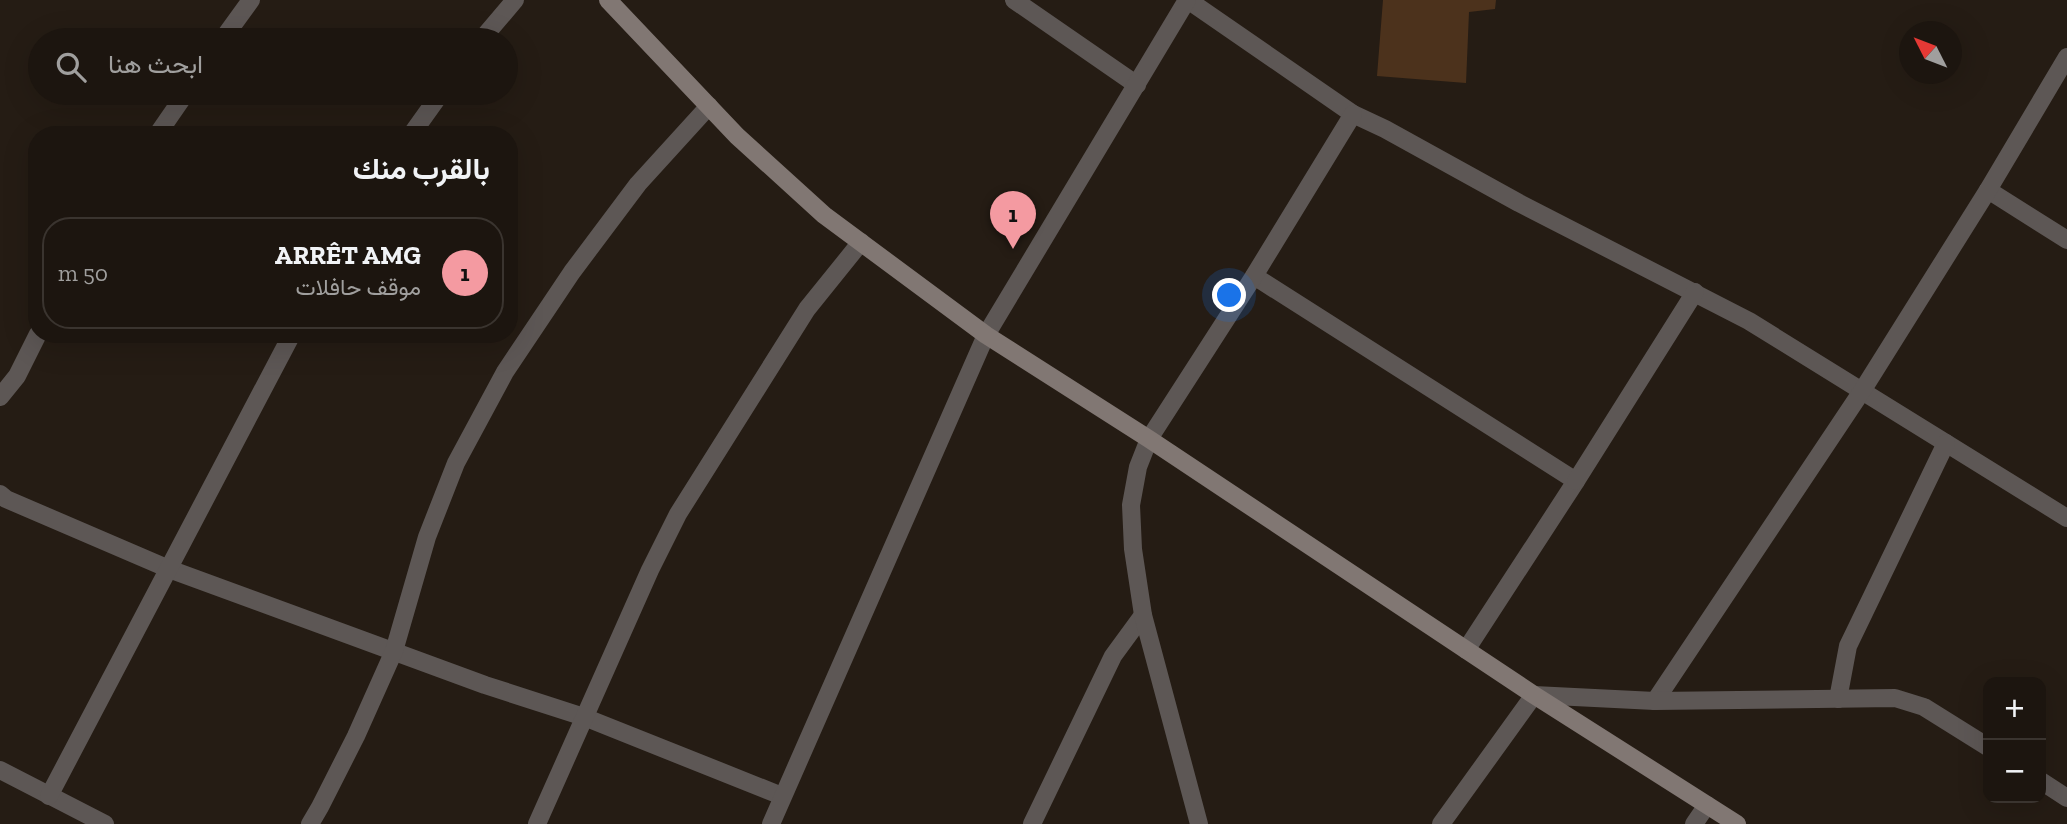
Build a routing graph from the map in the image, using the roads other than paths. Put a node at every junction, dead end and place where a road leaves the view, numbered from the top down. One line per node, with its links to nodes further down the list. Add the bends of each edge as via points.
1 (251, 0): 6 (street)
2 (515, 0): 7 (street)
3 (608, 0): 12 (main road)
4 (1014, 0): 9 (street)
5 (1187, 0): 9 (street); 13 (street)
6 (231, 28)
7 (491, 28)
8 (2067, 57): 16 (street)
9 (1137, 85): 21 (street)
10 (178, 105): 14 (street)
11 (432, 105): 15 (street)
12 (709, 106): 18 (main road, via 824,215); 34 (street, via 638,184 505,372 456,463 427,537)
13 (1353, 114): 19 (street); 20 (street)
14 (163, 126)
15 (417, 126)
16 (1988, 190): 17 (street); 24 (street)
17 (2067, 240)
18 (861, 242): 21 (main road); 38 (street, via 807,309 678,514)
19 (1254, 276): 26 (street); 28 (street)
20 (1695, 292): 24 (street); 28 (street)
21 (986, 335): 26 (main road); 43 (street)
22 (34, 343): 25 (street)
23 (287, 343): 31 (street)
24 (1862, 391): 27 (street); 37 (street)
25 (0, 397)
26 (1149, 439): 32 (street, via 1131,505); 33 (main road)
27 (1946, 443): 30 (street); 36 (street, via 1848,646)
28 (1576, 481): 33 (street)
29 (0, 494): 31 (street)
30 (2067, 518)
31 (169, 569): 34 (street); 42 (street)
32 (1143, 615): 50 (street, via 1113,656); 51 (street)
33 (1466, 650): 35 (main road)
34 (394, 651): 38 (street); 47 (street)
35 (1534, 695): 37 (street); 45 (main road); 52 (street)
36 (1838, 698): 37 (street); 39 (street, via 1895,698 1924,707)
37 (1655, 701)
38 (584, 717): 43 (street); 48 (street)
39 (1983, 744)
40 (0, 770): 42 (street)
41 (2046, 784): 44 (street)
42 (49, 796): 46 (street)
43 (782, 796): 49 (street)
44 (2067, 798)
45 (1707, 805): 53 (street); 54 (main road)
46 (105, 824)
47 (310, 824)
48 (537, 824)
49 (771, 824)
50 (1031, 824)
51 (1199, 824)
52 (1441, 824)
53 (1694, 824)
54 (1737, 824)

